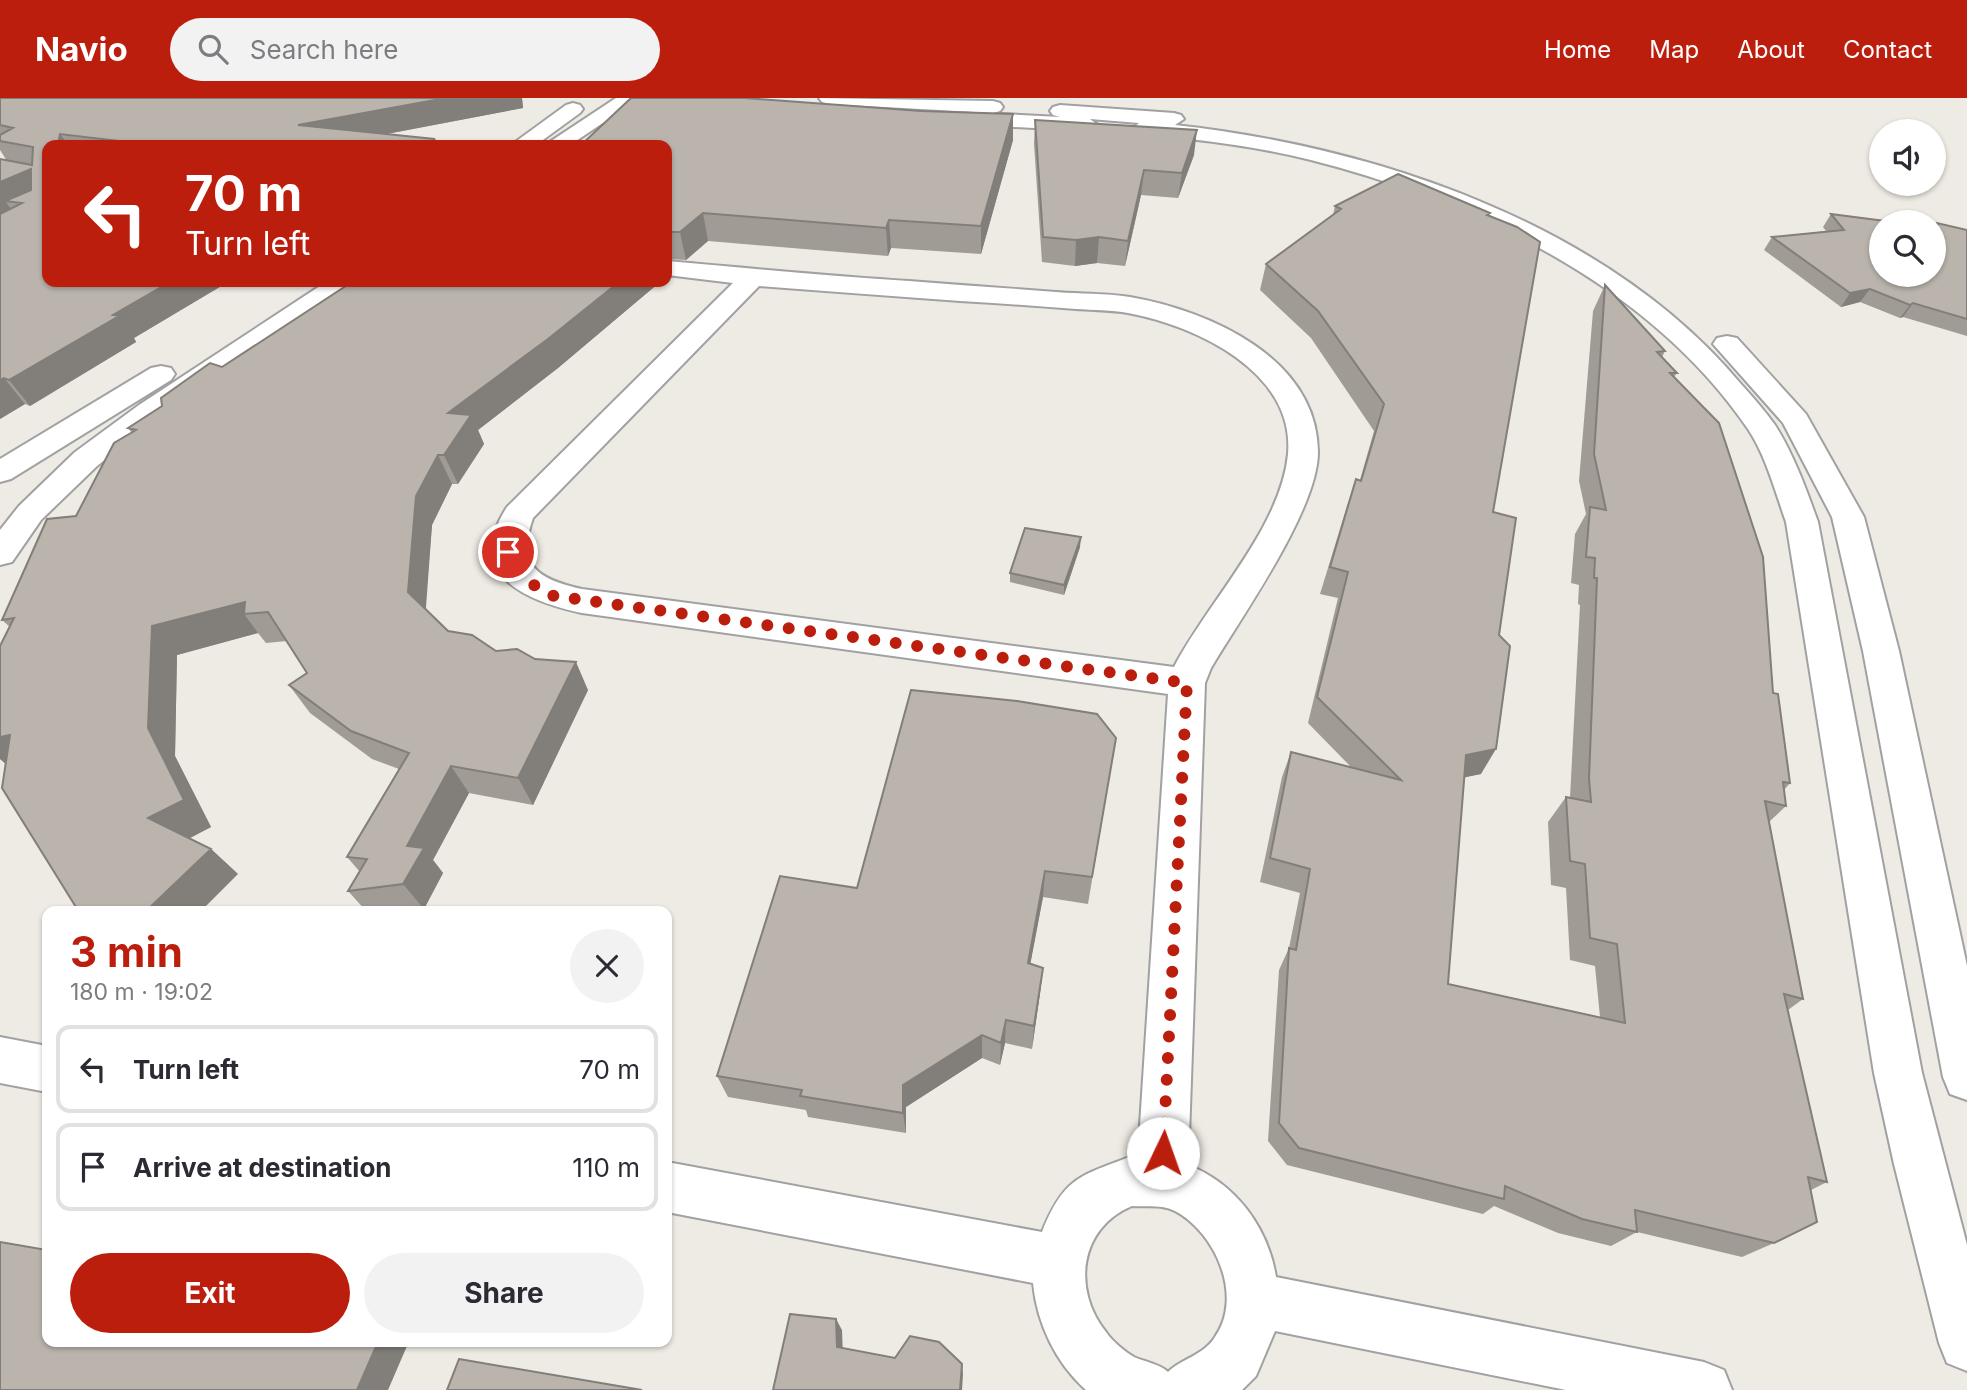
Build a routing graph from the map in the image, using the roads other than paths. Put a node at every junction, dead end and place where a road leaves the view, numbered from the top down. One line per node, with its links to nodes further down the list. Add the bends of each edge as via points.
1 (584, 98): 4 (street)
2 (630, 98): 5 (street)
3 (816, 103): 15 (street, via 1159,117 1266,133 1373,158 1538,219 1624,266 1732,349 1796,419 1848,517 1881,651); 20 (street, via 1152,128 1262,144 1363,167 1518,228 1601,274 1696,348 1762,428 1802,522 1898,1073)
4 (529, 140)
5 (564, 140)
6 (672, 269): 7 (street)
7 (753, 278): 12 (street, via 1129,305 1178,317 1268,366 1287,390 1303,424 1294,493 1264,554 1193,666); 12 (street, via 518,514 509,533 508,552 515,570 531,585 554,596 582,601)
8 (300, 287): 10 (street)
9 (335, 287): 11 (street, via 149,411 86,459 30,513)
10 (0, 472)
11 (0, 554)
12 (1187, 683): 16 (street)
13 (0, 1060): 14 (street)
14 (42, 1068)
15 (1967, 1077)
16 (1162, 1181): 18 (street, via 1132,1181 1105,1189 1083,1207 1066,1232); 19 (street, via 1189,1191 1215,1209 1236,1234 1249,1265)
17 (672, 1188): 18 (street)
18 (1059, 1262): 21 (street, via 1059,1292 1067,1322 1083,1349 1104,1371)
19 (1253, 1299): 22 (street, via 1249,1329 1236,1356 1215,1377); 23 (street)
20 (1967, 1343)
21 (1136, 1389)
22 (1189, 1390)
23 (1704, 1390)

